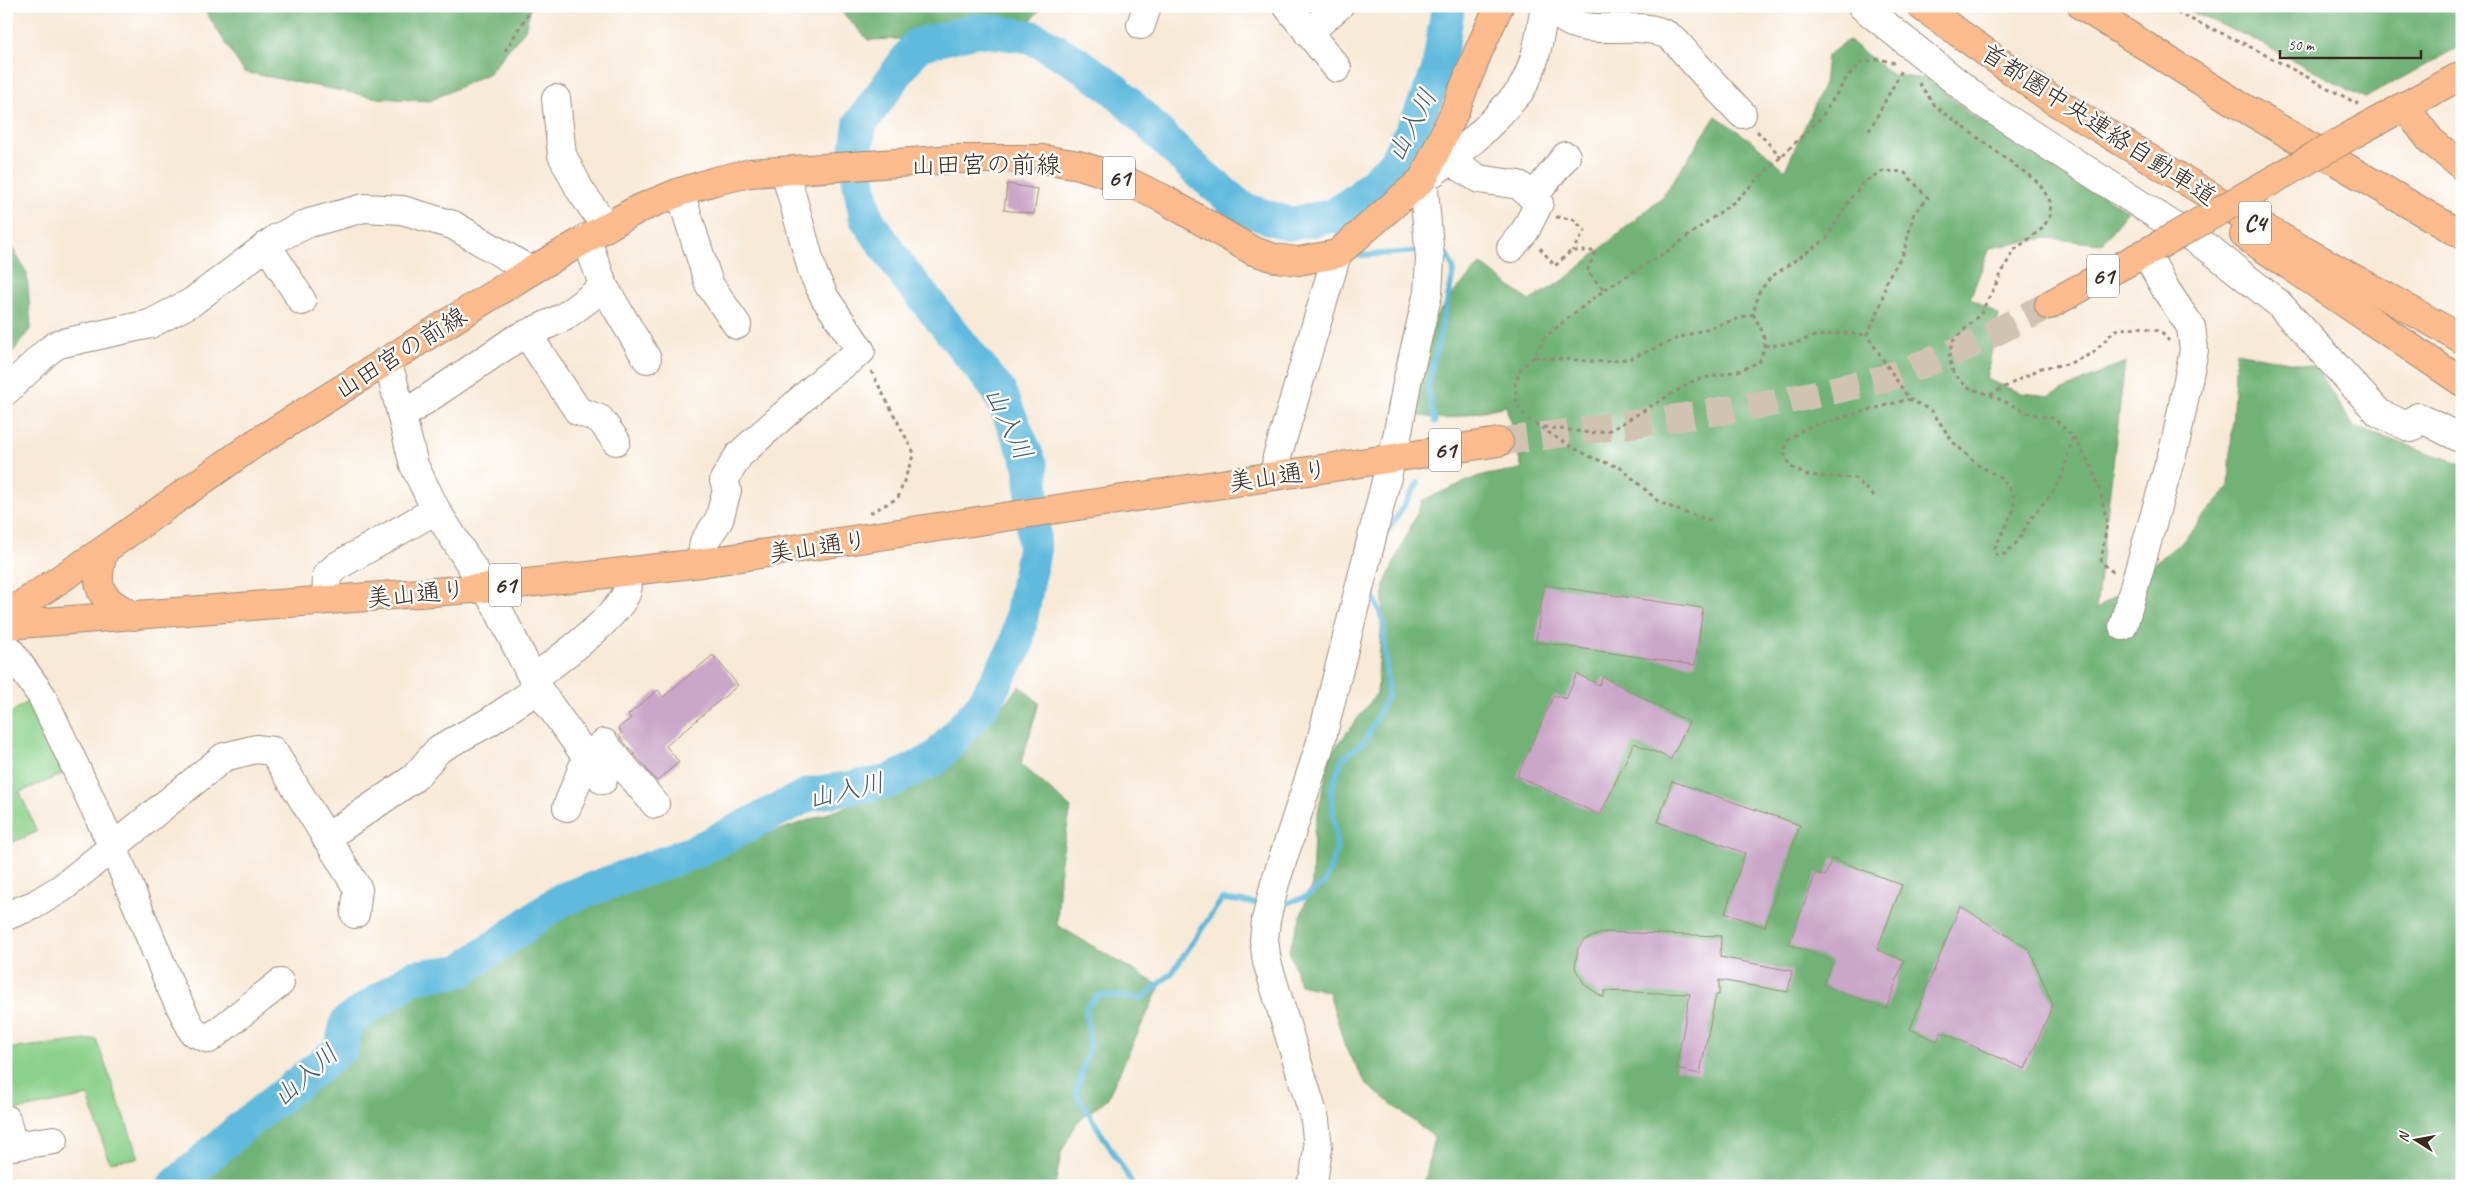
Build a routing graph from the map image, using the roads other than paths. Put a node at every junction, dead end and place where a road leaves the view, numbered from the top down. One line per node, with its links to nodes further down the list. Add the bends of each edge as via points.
1 (1287, 6): 9 (street)
2 (1339, 6): 9 (street)
3 (1499, 6): 21 (main road)
4 (1545, 6): 18 (street, via 1532,64 1519,91 1479,136)
5 (1552, 6): 16 (street, via 1563,19 1575,25 1650,29 1670,37)
6 (1862, 6): 43 (street, via 1984,104 2234,268 2278,303 2379,412 2411,428 2418,417)
7 (2082, 6): 13 (main road)
8 (1936, 10): 12 (main road, 首都圏中央連絡自動車道 / C4)
9 (1308, 33): 10 (street)
10 (1337, 68)
11 (2462, 75): 14 (main road, 61)
12 (2053, 100): 37 (main road, 首都圏中央連絡自動車道 / C4, via 2255,223); 40 (main road, via 2111,146)
13 (2239, 105): 24 (main road); 26 (main road)
14 (2404, 106): 19 (main road, via 2431,141); 30 (main road, 61, bridge)
15 (557, 108): 25 (street, via 562,155 580,190)
16 (1742, 114)
17 (1566, 156): 23 (street)
18 (1451, 161): 21 (street); 23 (street, via 1479,179 1519,185)
19 (2462, 166)
20 (785, 171): 22 (main road, 山田宮の前線 / 61, via 750,173); 29 (main road, 山田宮の前線 / 61, via 955,159 1042,159 1079,165 1120,178 1162,198 1253,251 1275,258 1298,261); 50 (street, via 813,273 825,298 861,351 738,455 724,480 728,490 719,520 704,542)
21 (1423, 179): 29 (main road); 46 (street, via 1429,250 1428,293)
22 (680, 192): 25 (main road, 山田宮の前線 / 61, via 636,210); 35 (street, via 708,284)
23 (1536, 200): 28 (street, via 1525,230)
24 (2462, 214)
25 (596, 233): 31 (main road, 山田宮の前線 / 61); 32 (street)
26 (2462, 235)
27 (267, 244): 31 (street, via 309,223 374,207 402,210 453,225); 33 (street); 41 (street, via 192,302 163,318 136,329 58,344)
28 (1511, 248)
29 (1343, 250): 47 (street, via 1277,456)
30 (2151, 250): 34 (main road, 61); 57 (street, via 2166,290 2191,327 2194,350 2176,440)
31 (531, 271): 39 (main road, 山田宮の前線 / 61)
32 (604, 287): 36 (street, via 564,317); 38 (street)
33 (302, 301)
34 (2049, 305)
35 (737, 325)
36 (527, 334): 42 (street, via 473,366); 44 (street, via 578,411 600,419)
37 (2462, 339)
38 (647, 359)
39 (384, 362): 42 (street, via 392,377); 49 (main road, 山田宮の前線 / 61, via 254,444)
40 (2462, 382)
41 (6, 391)
42 (402, 416): 48 (street, via 414,464)
43 (2462, 439)
44 (616, 441)
45 (1499, 442): 46 (main road, 美山通り / 61)
46 (1392, 458): 47 (main road, 美山通り / 61); 72 (street, via 1320,745 1270,905 1264,940 1267,962 1315,1120 1318,1148)
47 (1275, 475): 50 (main road, 美山通り / 61)
48 (436, 510): 52 (street); 53 (street, via 338,566 327,575)
49 (104, 550): 54 (main road, 山田宮の前線 / 61); 55 (main road, via 98,579 100,590 114,606)
50 (701, 563): 51 (main road, 美山通り / 61)
51 (627, 572): 52 (main road, 美山通り / 61); 59 (street, via 628,591 611,614)
52 (484, 588): 53 (main road, 美山通り / 61); 59 (street)
53 (326, 600): 55 (main road, 美山通り / 61)
54 (6, 615)
55 (134, 616): 56 (main road, 美山通り / 61)
56 (6, 625)
57 (2122, 626)
58 (6, 645): 65 (street, via 42,696)
59 (536, 684): 60 (street); 64 (street, via 489,722 439,749 414,778)
60 (586, 759): 61 (street); 62 (street, via 604,743); 63 (street)
61 (603, 780)
62 (655, 804)
63 (567, 807)
64 (326, 838): 65 (street, via 273,751 256,749 224,757); 66 (street, via 358,889)
65 (112, 847): 67 (street, via 62,888 34,905); 68 (street, via 193,1032 209,1039)
66 (355, 914)
67 (6, 916)
68 (280, 983)
69 (6, 1119): 71 (street)
70 (54, 1140): 71 (street)
71 (10, 1146)
72 (1310, 1186)

